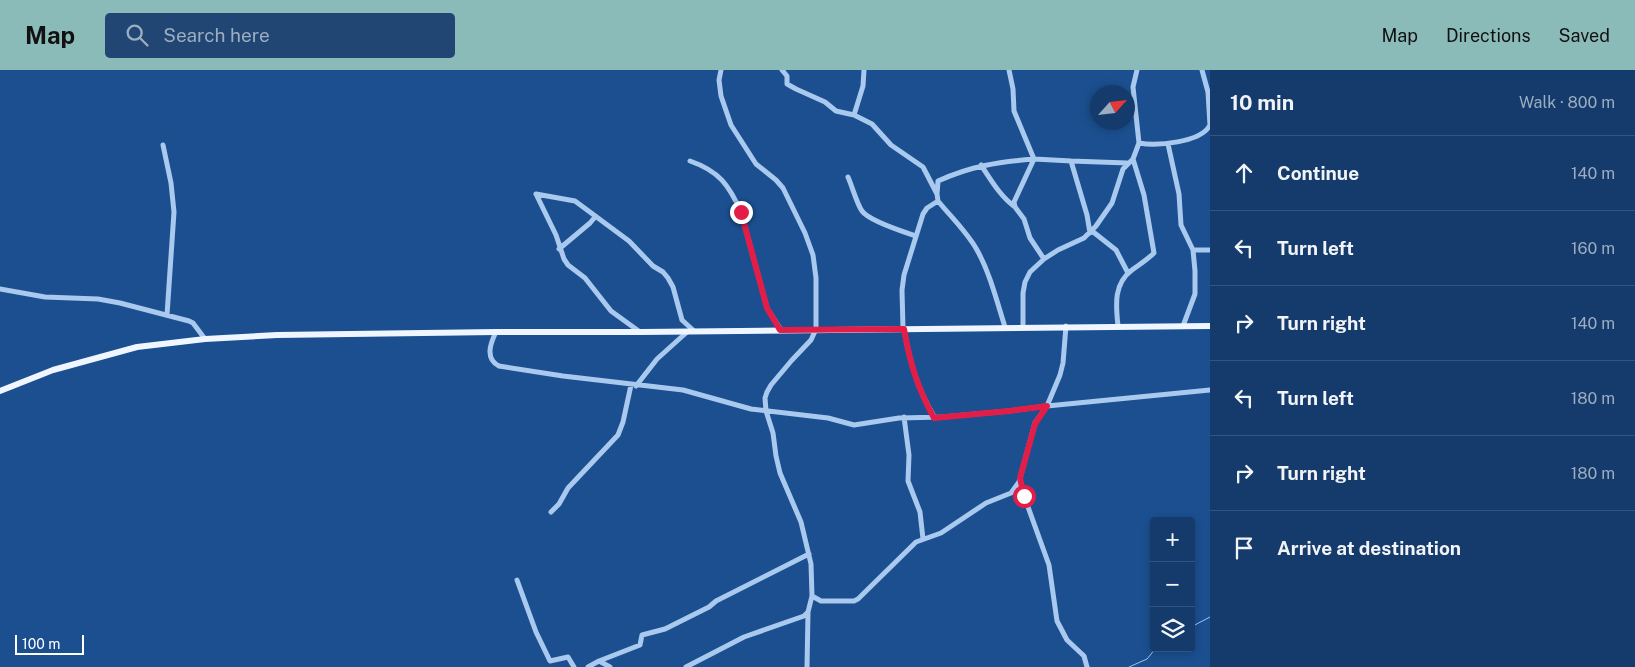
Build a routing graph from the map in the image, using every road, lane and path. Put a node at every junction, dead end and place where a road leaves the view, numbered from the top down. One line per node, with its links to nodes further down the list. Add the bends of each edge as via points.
1 (721, 70): 39 (street, via 721,96 731,125 756,164 783,188 806,234 816,278)
2 (782, 70): 7 (street, via 787,76 787,84 796,90 825,102 836,111)
3 (864, 70): 7 (street)
4 (1009, 70): 11 (street, via 1014,111)
5 (1137, 70): 8 (street, via 1133,87)
6 (1202, 70): 9 (street, via 1210,125 1198,136)
7 (854, 115): 18 (street, via 872,124 891,145 923,167)
8 (1138, 143): 9 (street); 12 (street)
9 (1168, 144): 25 (street, via 1179,194 1181,225)
10 (162, 145): 30 (street, via 174,212)
11 (1034, 159): 14 (street); 16 (street); 20 (street, via 1016,197)
12 (1133, 159): 15 (street); 28 (street, via 1144,195 1154,253)
13 (690, 161): 38 (street, via 721,178 735,198 767,308)
14 (1071, 161): 15 (street); 22 (street)
15 (1127, 163): 22 (street, via 1112,203)
16 (981, 165): 18 (street, via 938,181); 20 (street, via 998,191)
17 (848, 178): 23 (street, via 862,212 890,228)
18 (937, 194): 19 (street)
19 (938, 201): 23 (street, via 925,210); 35 (street, via 977,250)
20 (1015, 207): 27 (street)
21 (595, 217): 24 (street); 24 (street, via 575,202 536,194 556,235); 40 (street, via 664,272 673,287 682,320)
22 (1091, 232): 27 (street); 28 (street, via 1116,250)
23 (916, 236): 37 (street, via 902,290)
24 (559, 250): 42 (street, via 568,265 585,278 611,311)
25 (1193, 250): 26 (street); 33 (street, via 1195,294)
26 (1210, 250)
27 (1044, 259): 36 (street, via 1030,272 1025,282)
28 (1128, 273): 32 (street, via 1117,289)
29 (0, 289): 30 (street, via 51,298 120,303)
30 (167, 315): 43 (street, via 193,323)
31 (1066, 326): 32 (main road); 36 (main road); 47 (street, via 1064,363)
32 (1118, 326): 33 (main road)
33 (1182, 326): 34 (main road)
34 (1210, 326)
35 (1005, 327): 36 (main road); 37 (main road)
36 (1023, 327)
37 (904, 329): 39 (main road); 50 (street, via 910,361)
38 (780, 330): 39 (main road); 40 (main road)
39 (816, 330): 48 (street, via 767,392)
40 (691, 331): 42 (main road); 44 (street, via 657,359)
41 (496, 332): 42 (main road); 43 (main road); 44 (street, via 489,349 494,364)
42 (641, 332)
43 (205, 338): 46 (main road, via 138,347 52,370)
44 (634, 385): 48 (street, via 683,390 728,404); 52 (street, via 618,435 572,483 560,504)
45 (1210, 390): 47 (street)
46 (0, 391)
47 (1047, 406): 50 (street); 51 (street, via 1035,424)
48 (766, 411): 49 (street, via 828,418 854,425); 54 (street, via 780,473 801,522)
49 (904, 418): 50 (street); 53 (street, via 909,455 908,481 920,512)
50 (934, 418)
51 (1019, 482): 53 (street, via 1010,493 986,503 941,533); 64 (street, via 1049,565 1057,622 1067,640 1084,656)
52 (551, 512)
53 (923, 539): 56 (street, via 910,547 858,599 821,602)
54 (809, 554): 56 (street); 58 (street, via 709,608 642,635 640,646)
55 (517, 580): 59 (street, via 550,661 568,657)
56 (812, 596): 57 (street)
57 (808, 612): 62 (street, via 744,637); 63 (street)
58 (599, 661): 60 (street); 61 (street)
59 (574, 667)
60 (588, 667)
61 (610, 667)
62 (686, 667)
63 (807, 667)
64 (1087, 667)

